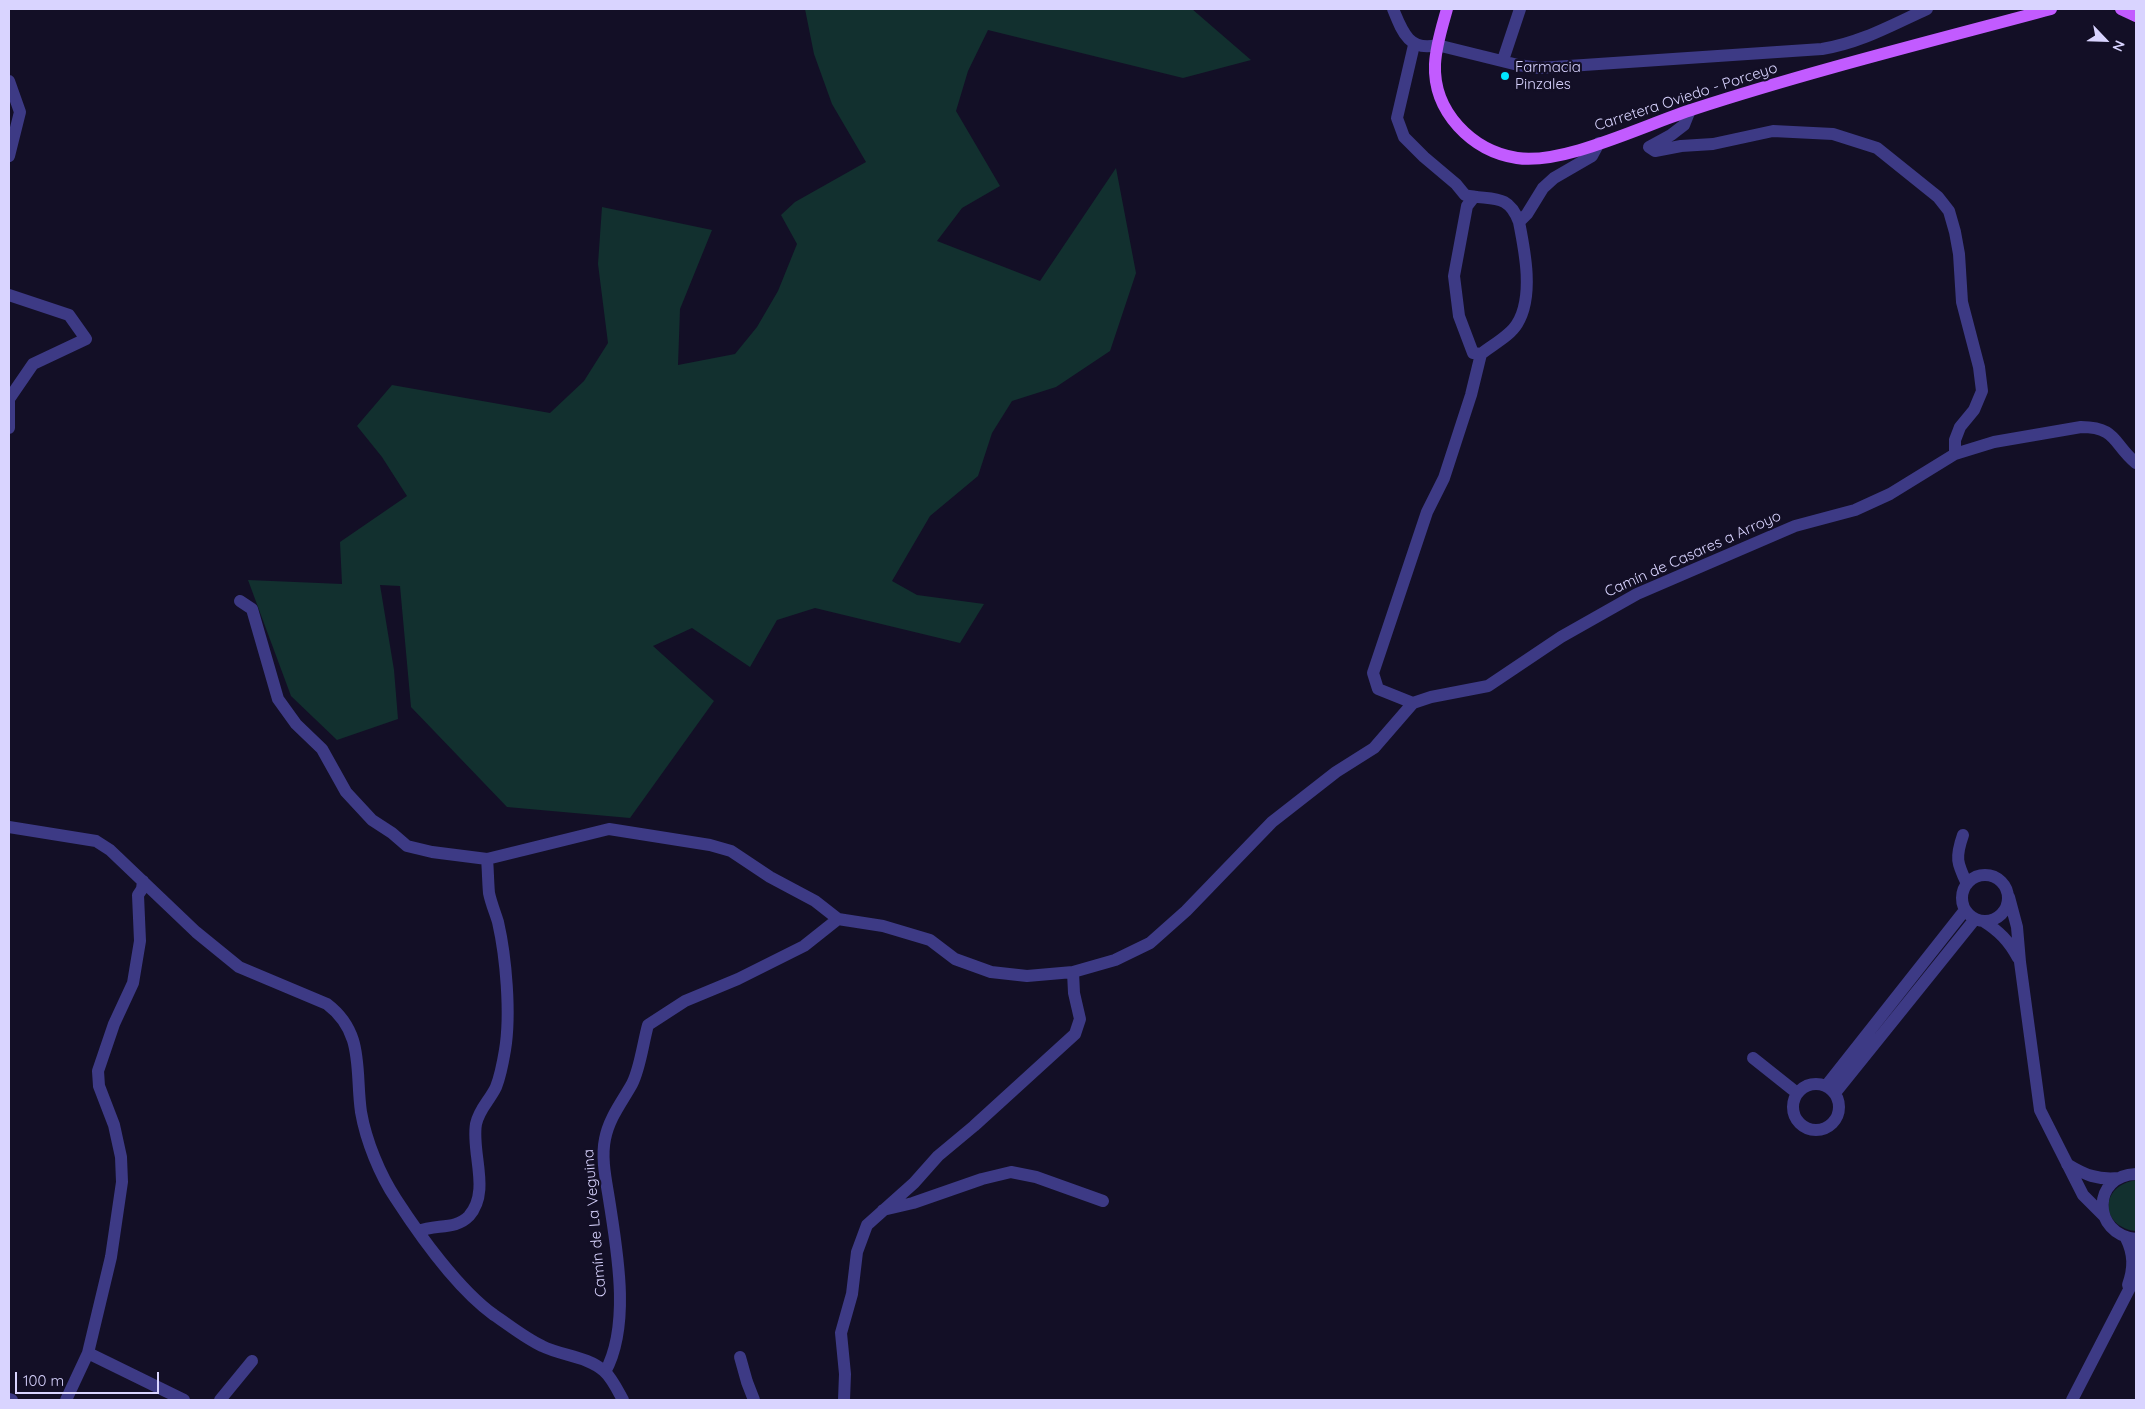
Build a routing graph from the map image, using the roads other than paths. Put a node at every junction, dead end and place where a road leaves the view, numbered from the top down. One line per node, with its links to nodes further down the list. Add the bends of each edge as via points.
1 (1393, 9): 8 (street, via 1400,27)
2 (1447, 9): 9 (main road, Carretera Oviedo - Porceyo)
3 (1520, 9): 10 (street)
4 (1927, 9): 10 (street, via 1864,38 1822,49 1539,68)
5 (2051, 9): 12 (main road, Carretera Oviedo - Porceyo)
6 (2121, 9): 7 (main road)
7 (2136, 16)
8 (1414, 45): 9 (street, via 1426,48); 15 (street, via 1398,118 1404,137 1465,195)
9 (1437, 45): 10 (street); 13 (main road, Carretera Oviedo - Porceyo, via 1435,66 1445,107 1466,135 1480,146 1498,154 1532,160 1554,157)
10 (1503, 60)
11 (9, 81): 14 (street, via 20,112)
12 (1690, 110): 13 (main road, Carretera Oviedo - Porceyo); 20 (street, via 1684,125 1650,147 1655,151 1713,144 1773,131 1833,134 1877,148 1938,197 1949,211 1959,254 1962,302 1980,367 1982,391 1974,410 1960,427 1955,440)
13 (1599, 143): 16 (street, via 1592,156 1554,178)
14 (9, 156)
15 (1474, 197): 16 (street, via 1500,199 1514,209); 18 (street, via 1467,206 1454,276 1459,316 1473,353)
16 (1519, 222): 18 (street, via 1525,254 1524,307 1516,326)
17 (9, 295): 19 (street, via 69,314 86,339 33,364 9,399)
18 (1481, 354): 23 (street, via 1444,478 1427,512 1373,673 1378,689)
19 (9, 428)
20 (1955, 454): 21 (street, Camín de Casares a Arroyo, via 1994,442 2094,427 2108,432); 23 (street, Camín de Casares a Arroyo, via 1890,494 1855,510 1795,526 1636,594 1488,686)
21 (2136, 463)
22 (240, 601): 26 (street, via 252,609 278,698 296,724 322,749 346,792 372,820 407,846)
23 (1413, 703): 34 (street, via 1374,748 1336,772 1272,822 1186,911 1150,943 1115,960)
24 (9, 828): 27 (street, via 96,841)
25 (1963, 836): 28 (street, via 1957,862)
26 (487, 859): 31 (street, via 609,829 670,838 731,851 815,901); 44 (street, via 489,894 503,952 507,1016 505,1051 496,1087 481,1109 476,1125 479,1192 476,1206 467,1218 455,1224)
27 (143, 881): 44 (street, via 196,932 239,967 327,1004 338,1012 352,1033 356,1049 362,1112 368,1136 384,1177); 48 (street, via 138,895 140,941 133,983 114,1024 98,1071 99,1086 114,1125 122,1182 111,1257)
28 (1967, 884): 29 (street, via 1978,876 1993,876 2004,884); 30 (street, via 1962,900)
29 (2009, 896): 32 (street, via 2007,907 1998,918); 33 (street, via 2017,927)
30 (1965, 910): 32 (street); 36 (street)
31 (838, 919): 34 (street, via 883,926 930,940 955,959 991,972 1028,976); 51 (street, Camín de La Veguina, via 804,946 738,980 685,1001 648,1025 633,1083 614,1112 604,1139 618,1261 619,1330 613,1358)
32 (1979, 920): 33 (street, via 1997,930 2011,945); 36 (street)
33 (2020, 962): 38 (street, via 2040,1110)
34 (1072, 972): 42 (street, via 1080,1019 1075,1034)
35 (1753, 1058): 37 (street)
36 (1831, 1090): 37 (street, via 1816,1083); 37 (street, via 1839,1107 1835,1120 1813,1130 1806,1128 1794,1116)
37 (1797, 1093)
38 (2067, 1164): 40 (street, via 2095,1179); 43 (street, via 2083,1194)
39 (2136, 1174): 40 (street)
40 (2119, 1178): 43 (street, via 2104,1194)
41 (1103, 1201): 42 (street, via 1036,1177 1011,1172)
42 (882, 1210): 52 (street, via 867,1226 857,1252 852,1294 841,1333)
43 (2104, 1216): 45 (street, via 2116,1233)
44 (419, 1231): 51 (street, via 451,1274 492,1313 542,1346 591,1362)
45 (2131, 1238): 47 (street, via 2132,1273)
46 (2136, 1276): 47 (street)
47 (2118, 1313): 58 (street)
48 (88, 1353): 53 (street); 54 (street)
49 (740, 1356): 57 (street)
50 (252, 1361): 55 (street)
51 (606, 1372): 56 (street)
52 (847, 1399)
53 (66, 1400)
54 (184, 1400)
55 (220, 1400)
56 (623, 1400)
57 (754, 1400)
58 (2072, 1400)

